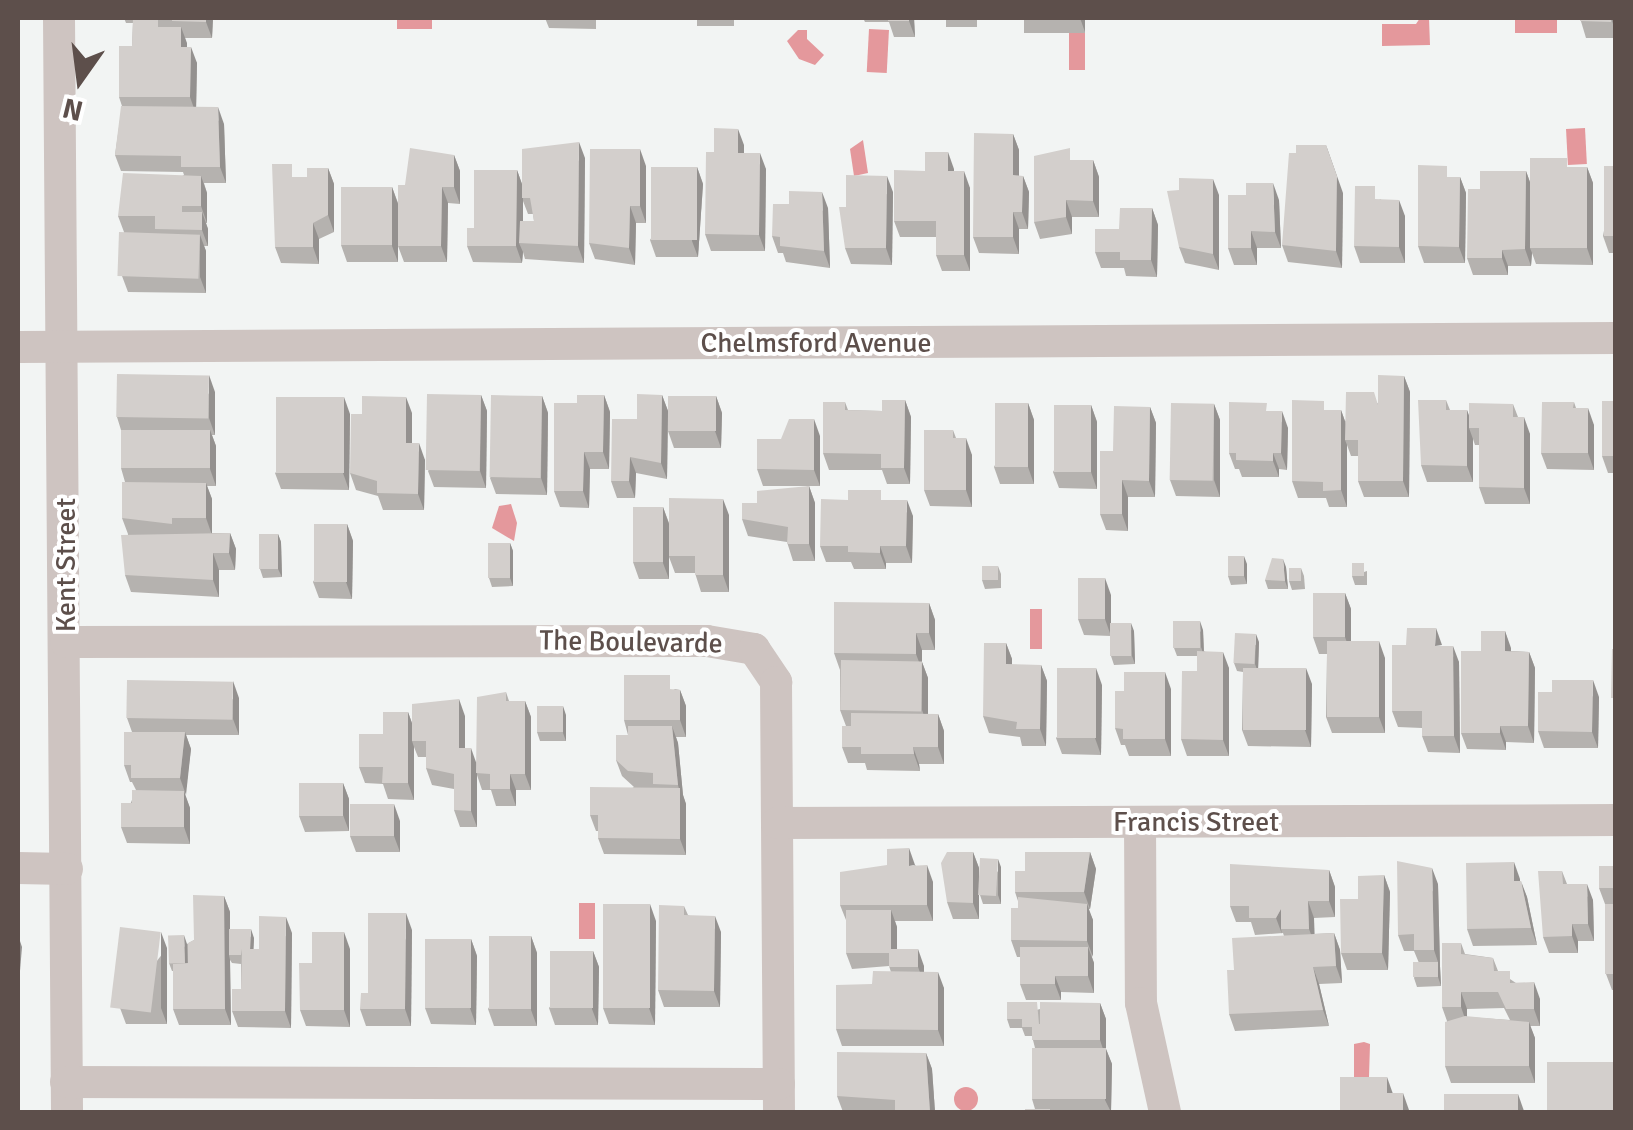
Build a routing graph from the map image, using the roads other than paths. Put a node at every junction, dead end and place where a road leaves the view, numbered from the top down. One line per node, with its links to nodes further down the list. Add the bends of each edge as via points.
1 (59, 18): 4 (street, Kent Street)
2 (1616, 338): 4 (street, Chelmsford Avenue)
3 (18, 347): 4 (street, Chelmsford Avenue)
4 (66, 347): 5 (street, Kent Street)
5 (66, 642): 7 (street, The Boulevarde, via 739,643 765,660 776,682); 10 (street, Kent Street)
6 (1616, 820): 8 (street, Francis Street)
7 (776, 822): 8 (street, Francis Street); 12 (street, The Boulevarde)
8 (1140, 822): 13 (street, via 1142,1003)
9 (18, 868): 10 (street)
10 (67, 870): 11 (street, Kent Street)
11 (67, 1097): 12 (street, The Boulevarde)
12 (779, 1098)
13 (1165, 1112)

